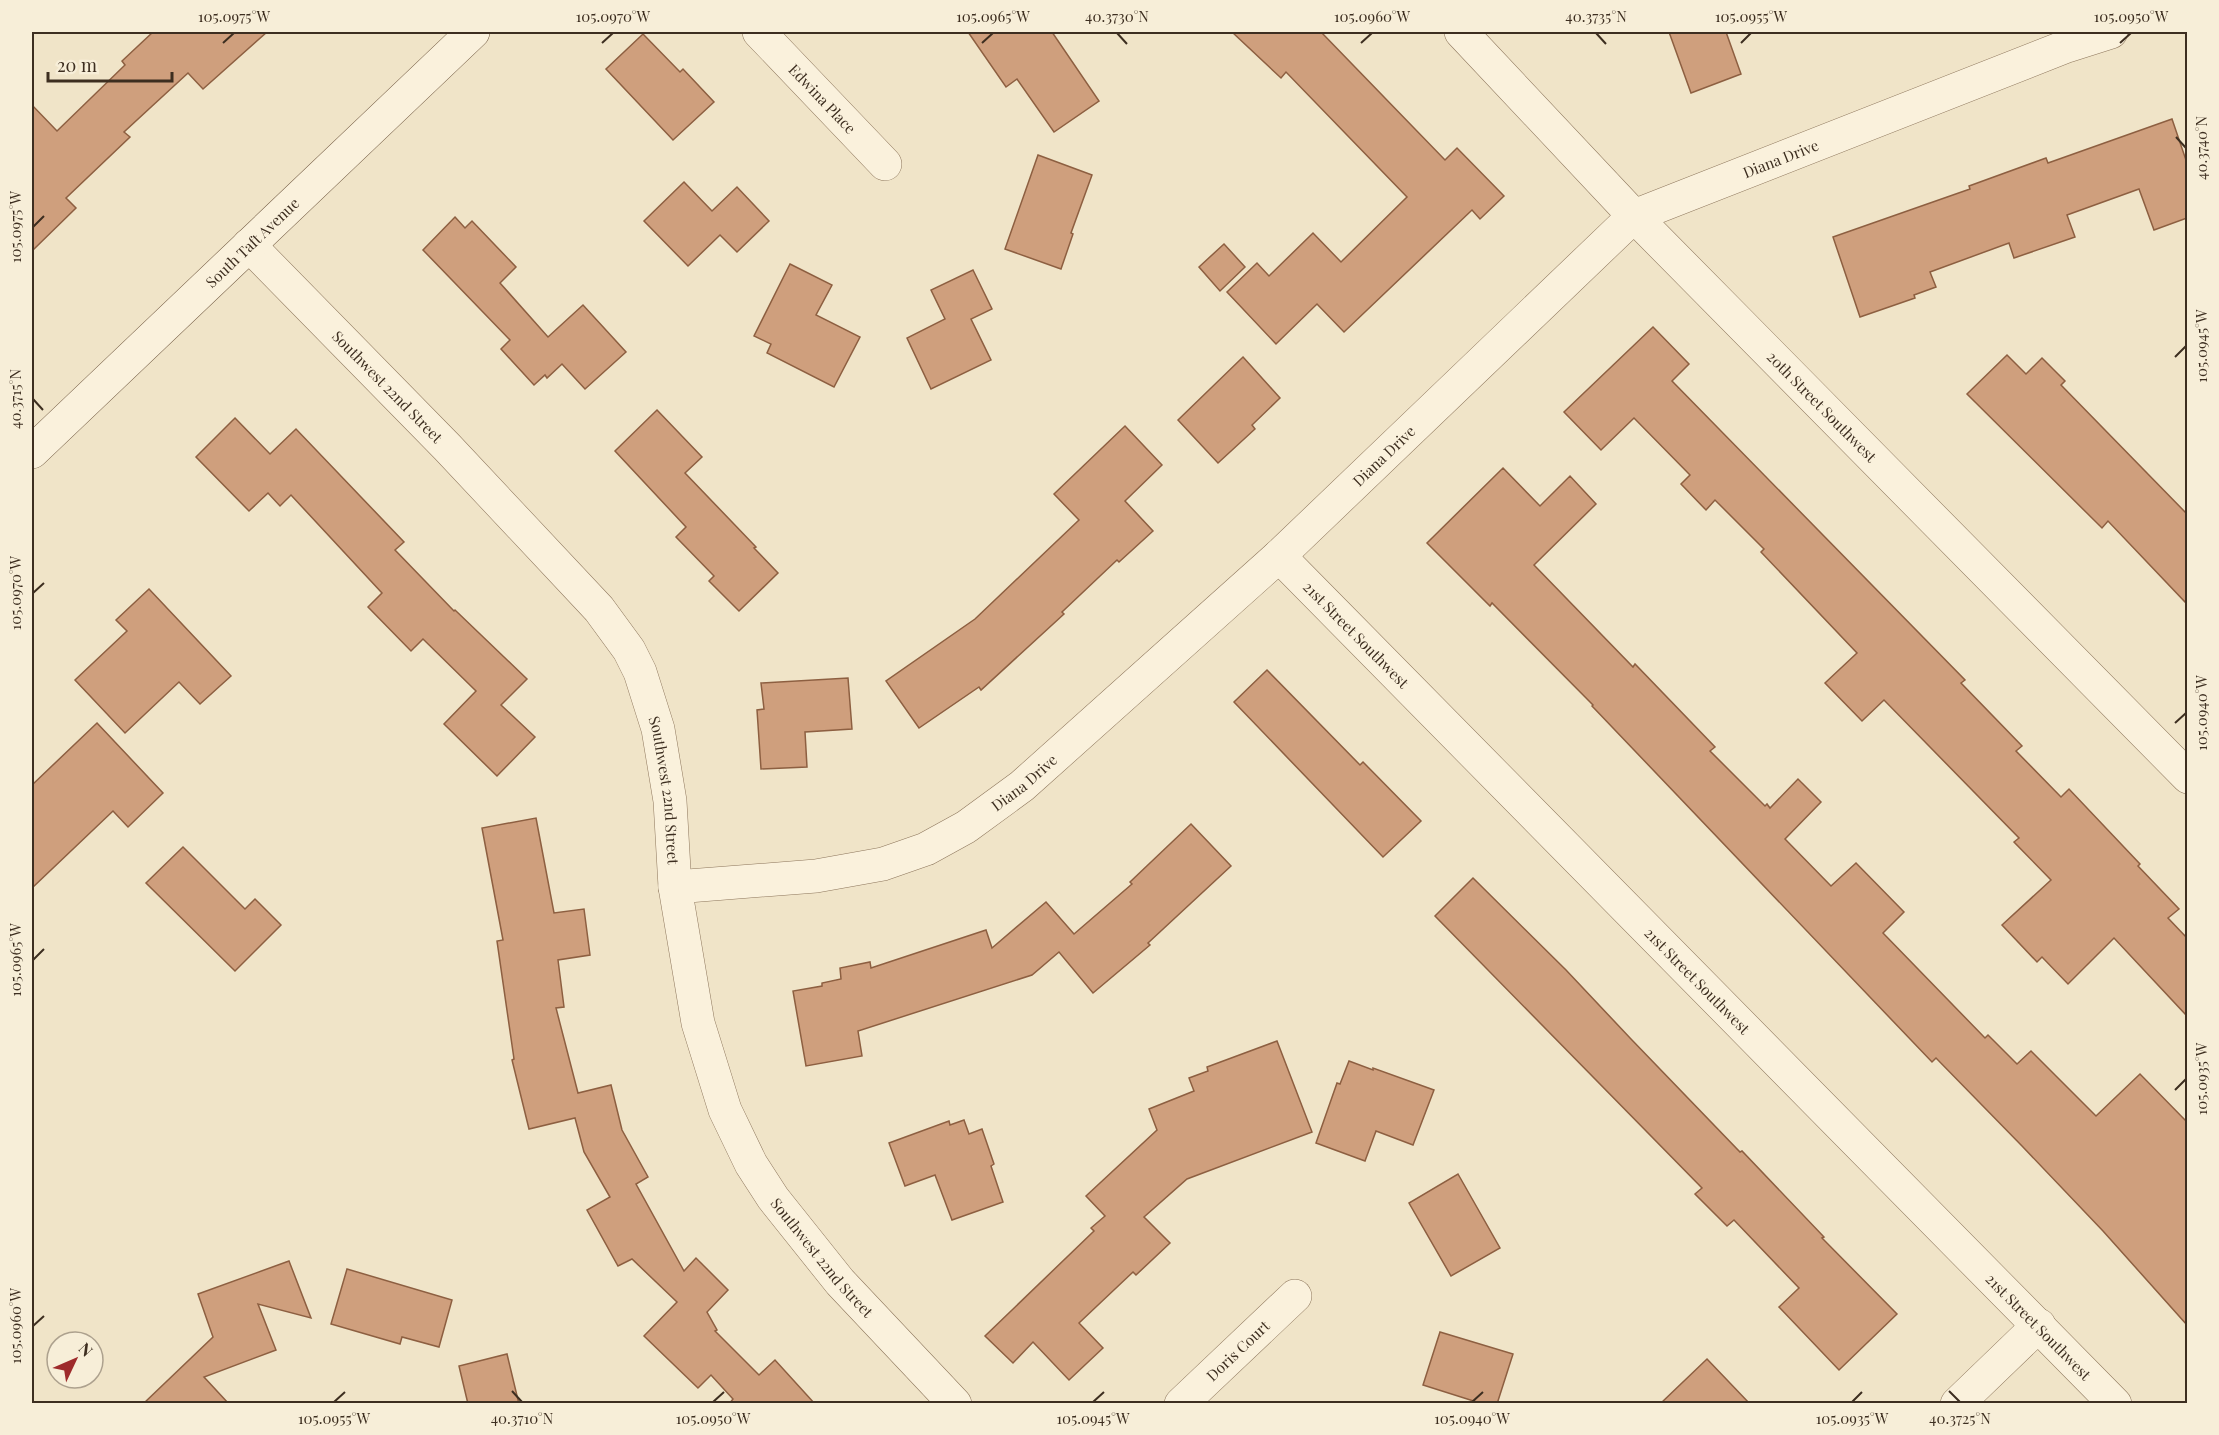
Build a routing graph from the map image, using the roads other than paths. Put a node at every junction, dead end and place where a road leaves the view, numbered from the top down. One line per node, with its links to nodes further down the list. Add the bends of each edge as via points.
1 (473, 32): 8 (street, South Taft Avenue)
2 (759, 32): 6 (street, Edwina Place)
3 (1461, 32): 7 (street, 20th Street Southwest)
4 (2110, 32): 5 (street, Diana Drive)
5 (2063, 39): 7 (street, Diana Drive)
6 (885, 164)
7 (1634, 216): 10 (street, Diana Drive); 11 (street, 20th Street Southwest)
8 (249, 245): 9 (street, South Taft Avenue); 12 (street, Southwest 22nd Street, via 455,455 599,609 629,650 658,729 670,801)
9 (32, 452)
10 (1279, 556): 12 (street, Diana Drive, via 1022,786 966,827 926,849 883,864 816,876); 14 (street, 21st Street Southwest)
11 (2187, 777)
12 (675, 887): 15 (street, Southwest 22nd Street, via 698,1023 725,1110 751,1164 840,1282)
13 (1295, 1296): 16 (street, Doris Court)
14 (2038, 1325): 17 (street); 18 (street, 21st Street Southwest)
15 (955, 1404)
16 (1181, 1404)
17 (1957, 1404)
18 (2115, 1404)

